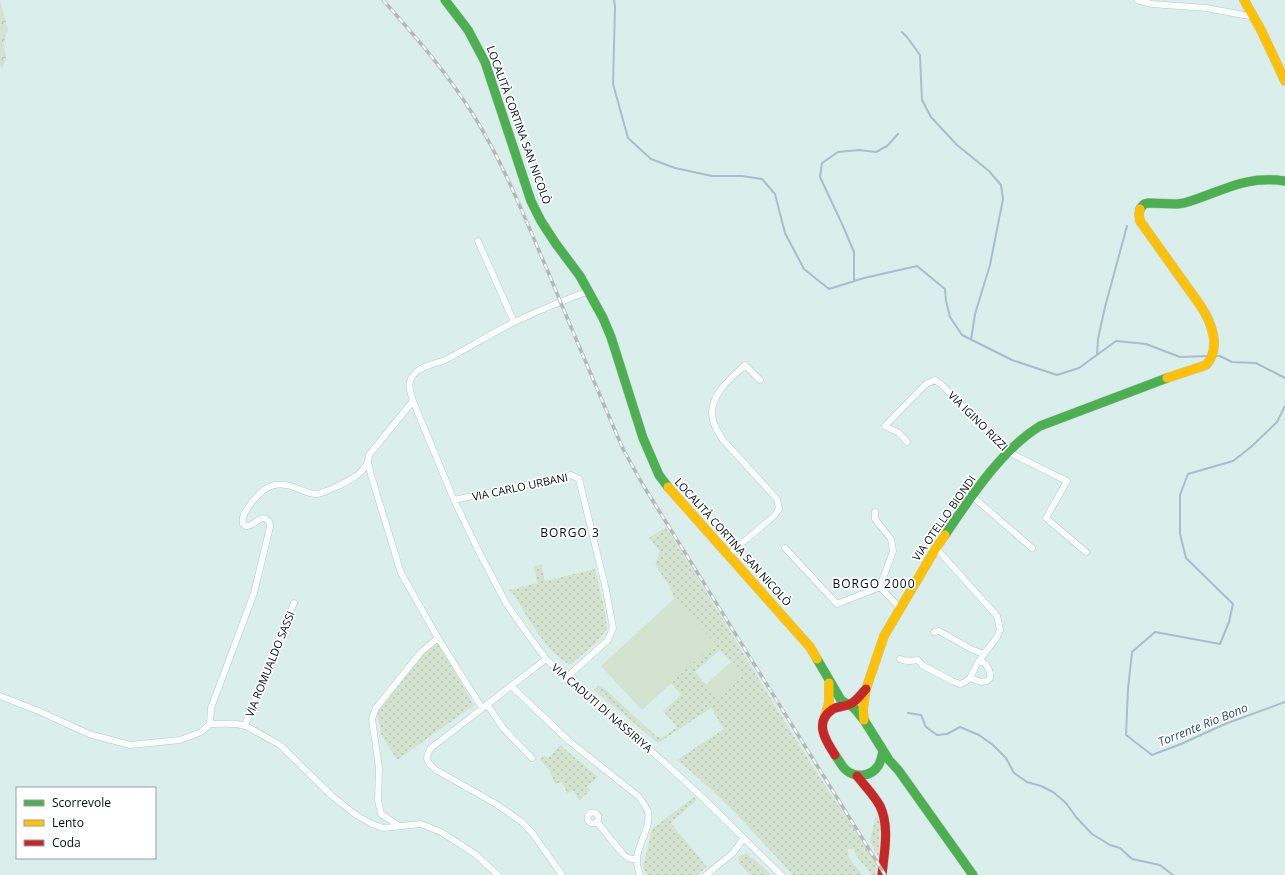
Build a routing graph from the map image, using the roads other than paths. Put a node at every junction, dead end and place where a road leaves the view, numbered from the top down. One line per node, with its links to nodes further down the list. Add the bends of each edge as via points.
1 (445, 0): 8 (main road, LOCALITÀ CORTINA SAN NICOLÒ, via 464,23 485,62 531,201 552,238)
2 (1137, 0): 4 (street)
3 (1244, 0): 4 (main road)
4 (1255, 17): 5 (main road)
5 (1285, 81)
6 (1285, 181): 13 (main road, VIA OTELLO BIONDI, via 1273,178 1252,180 1240,182 1191,202 1170,205 1144,204 1138,214 1140,220 1209,320 1214,340 1209,363 1040,426)
7 (478, 241): 9 (street)
8 (590, 292): 9 (street, VIA CADUTI DI NASSIRIYA); 22 (main road, LOCALITÀ CORTINA SAN NICOLÒ, via 611,337 643,438 659,475)
9 (514, 322): 11 (street, VIA CADUTI DI NASSIRIYA, via 445,360 421,368 412,377 409,388)
10 (760, 380): 22 (street, via 744,365 716,396 712,419 723,440 777,499 779,509)
11 (413, 401): 14 (street, via 369,455); 16 (street, VIA CADUTI DI NASSIRIYA)
12 (907, 442): 13 (street, VIA IGINO RIZZI, via 899,433 885,426 926,384 935,380)
13 (1008, 452): 15 (main road, VIA OTELLO BIONDI); 21 (street, VIA IGINO RIZZI, via 1067,481 1046,518)
14 (368, 462): 27 (street, via 401,573); 42 (street, via 357,476 315,494 285,484 269,486 256,496 243,515 243,524 246,526 264,518 270,522 270,527 254,593 211,708)
15 (972, 496): 19 (main road, VIA OTELLO BIONDI); 20 (street)
16 (454, 500): 29 (street, VIA CADUTI DI NASSIRIYA, via 506,603); 32 (street, VIA CARLO URBANI, via 571,475 579,479 613,628 608,640)
17 (875, 512): 23 (street, via 875,519 891,539 893,551)
18 (785, 548): 23 (street, via 837,604)
19 (936, 548): 25 (main road, VIA OTELLO BIONDI); 28 (street, via 997,616 1000,630)
20 (1032, 548)
21 (1086, 552)
22 (728, 555): 34 (main road, LOCALITÀ CORTINA SAN NICOLÒ, via 810,647)
23 (880, 587): 25 (street)
24 (294, 603): 43 (street, VIA ROMUALDO SASSI)
25 (900, 608): 36 (main road, VIA OTELLO BIONDI, via 884,636)
26 (934, 632): 28 (street, via 939,631)
27 (438, 638): 39 (street); 51 (street, via 421,652 376,708 372,719 379,768 378,800 381,814)
28 (984, 654): 31 (street)
29 (546, 659): 32 (street, VIA CADUTI DI NASSIRIYA); 35 (street)
30 (900, 659): 33 (street, via 918,660 922,665 960,684)
31 (980, 660): 33 (street); 33 (street, via 988,669 990,678 987,682 981,682)
32 (566, 678): 52 (street, VIA CADUTI DI NASSIRIYA, via 664,762)
33 (970, 678)
34 (829, 681): 38 (main road, LOCALITÀ CORTINA SAN NICOLÒ, via 841,700); 40 (main road, LOCALITÀ CORTINA SAN NICOLÒ, via 829,703)
35 (511, 686): 39 (street); 53 (street, via 569,741 638,796 644,804 648,811 648,821)
36 (866, 689): 38 (main road, VIA OTELLO BIONDI); 41 (main road, VIA OTELLO BIONDI)
37 (0, 696): 42 (street, via 89,734 130,745 180,740 200,732)
38 (849, 705): 40 (main road, via 832,709); 41 (main road)
39 (484, 706): 45 (street); 55 (street, via 431,748 427,759 429,765 522,822)
40 (824, 718): 48 (main road, via 822,734 843,767)
41 (864, 720): 44 (main road)
42 (210, 724): 43 (street, VIA ROMUALDO SASSI)
43 (245, 725): 51 (street, VIA ROMUALDO SASSI, via 280,745 332,796 356,815 383,828)
44 (883, 751): 46 (main road, via 881,762); 47 (main road)
45 (532, 758)
46 (875, 770): 47 (main road, via 891,768); 48 (main road); 49 (main road, via 870,784)
47 (899, 771): 60 (main road)
48 (857, 776): 49 (main road)
49 (873, 797): 59 (main road, via 884,819)
50 (597, 822): 53 (street, via 623,854)
51 (399, 826): 54 (street, VIA ROMUALDO SASSI, via 421,824 441,832 475,854)
52 (744, 839): 57 (street, via 733,853); 58 (street, VIA CADUTI DI NASSIRIYA)
53 (636, 860): 56 (street)
54 (498, 875)
55 (562, 875)
56 (640, 875)
57 (706, 875)
58 (781, 875)
59 (882, 875)
60 (973, 875)

